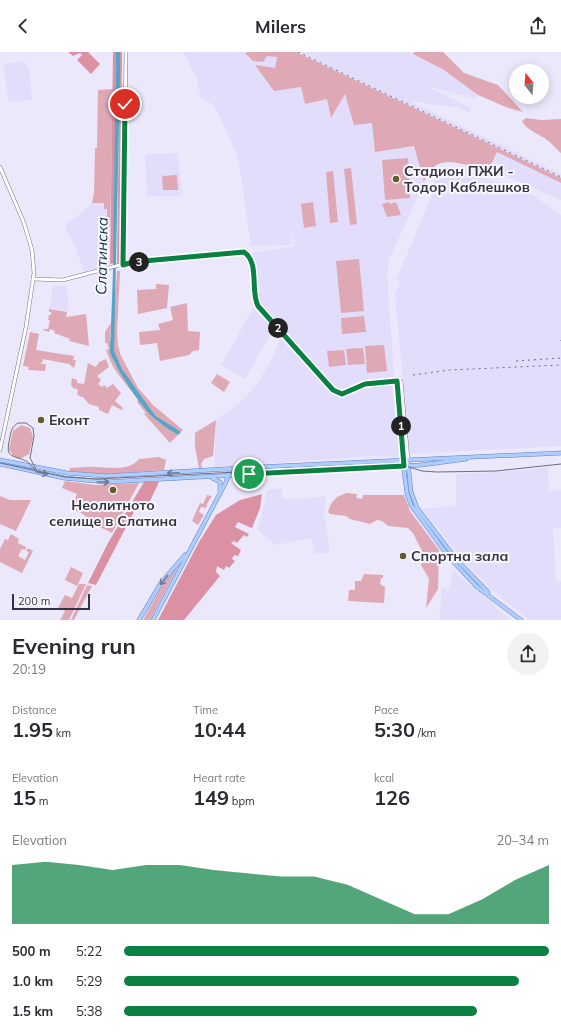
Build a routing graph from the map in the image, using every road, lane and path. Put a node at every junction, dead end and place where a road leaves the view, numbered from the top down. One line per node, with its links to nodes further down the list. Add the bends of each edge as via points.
1 (126, 52): 3 (street)
2 (0, 167): 4 (street, via 28,233 33,257)
3 (121, 265): 4 (street, via 63,280); 5 (street, via 240,251 248,254 252,261 256,303 337,393 342,394 365,384)
4 (33, 279): 6 (street)
5 (397, 381): 10 (street, via 401,381); 11 (street)
6 (0, 450)
7 (561, 453): 8 (main road)
8 (485, 457): 10 (main road); 13 (main road)
9 (0, 460): 15 (main road, one-way to 9, via 105,476 67,473)
10 (408, 460): 11 (main road); 13 (main road)
11 (403, 461): 14 (main road); 15 (main road)
12 (0, 464): 17 (main road, one-way to 17, via 92,482)
13 (408, 465): 14 (main road); 20 (main road, via 411,492 417,508 457,560)
14 (404, 466): 16 (main road); 20 (main road, via 408,498 418,517 454,564 477,587)
15 (230, 469): 16 (main road)
16 (229, 476): 17 (main road); 18 (main road)
17 (206, 477): 18 (main road, via 220,482)
18 (220, 494): 19 (main road)
19 (190, 550): 21 (main road, one-way to 21, via 161,583); 22 (main road)
20 (495, 599): 23 (main road)
21 (140, 620)
22 (153, 620)
23 (521, 620)

